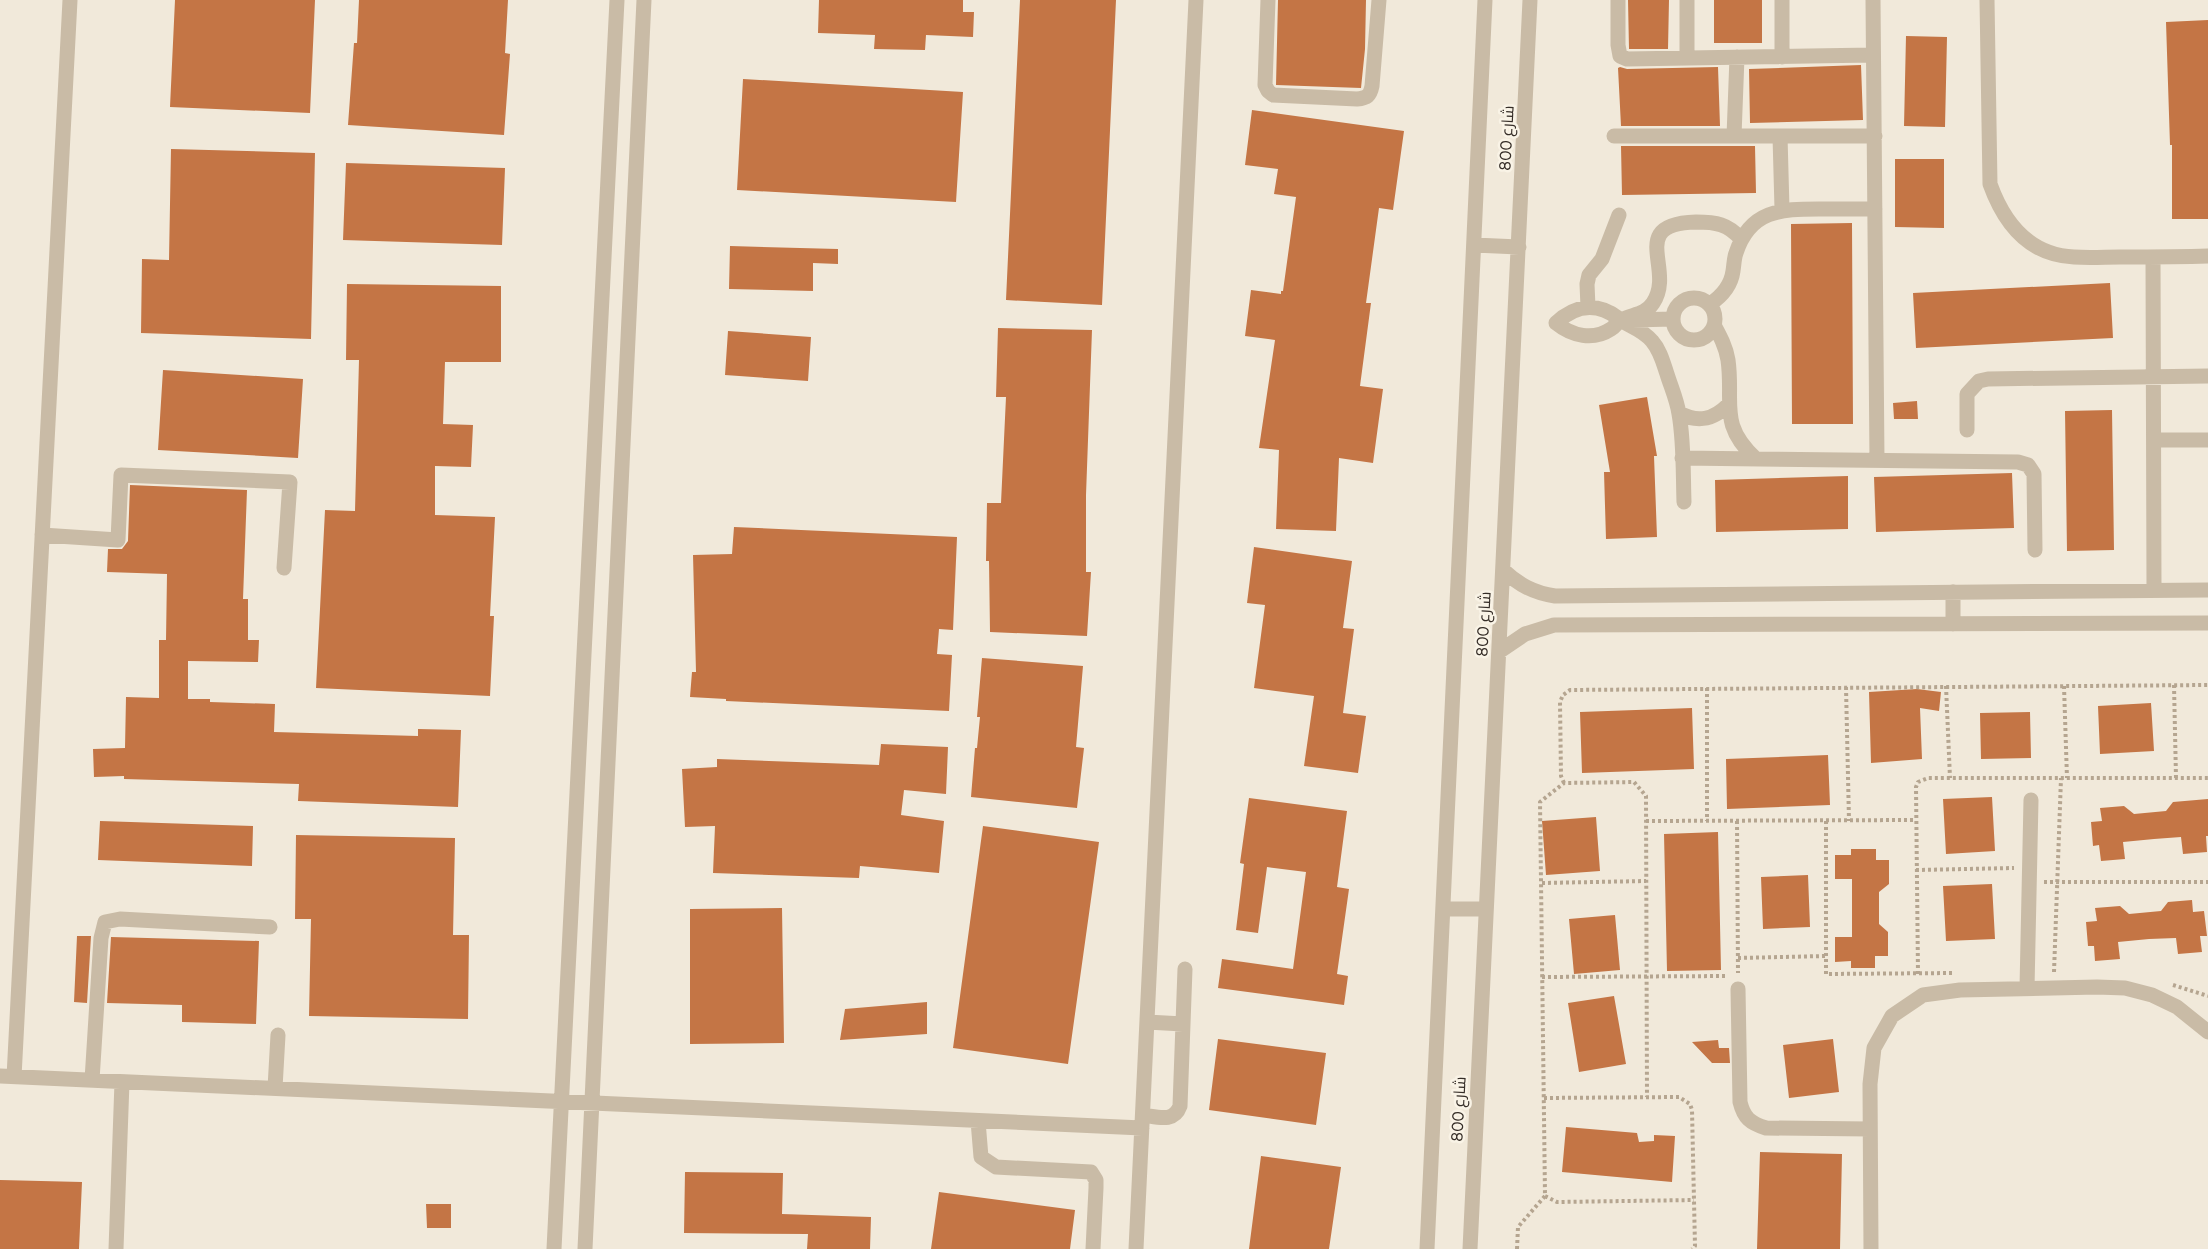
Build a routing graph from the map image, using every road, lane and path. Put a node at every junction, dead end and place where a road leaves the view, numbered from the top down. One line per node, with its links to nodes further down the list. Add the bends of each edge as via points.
1 (70, 0): 46 (street)
2 (617, 0): 104 (street)
3 (645, 0): 105 (street)
4 (1196, 0): 94 (street)
5 (1268, 0): 6 (street, via 1268,91 1357,99 1371,94)
6 (1379, 0)
7 (1485, 0): 26 (street, شارع 800)
8 (1530, 0): 27 (street, شارع 800)
9 (1618, 0): 17 (street, via 1620,56)
10 (1687, 0): 17 (street)
11 (1782, 0): 16 (street)
12 (1873, 0): 14 (street)
13 (1987, 0): 29 (street, via 1990,184 2004,216 2028,241 2049,252 2072,257)
14 (1873, 56): 16 (street); 21 (street)
15 (1737, 57): 16 (street); 17 (street); 19 (street)
16 (1782, 57)
17 (1687, 58)
18 (1614, 136): 19 (street)
19 (1734, 136): 20 (street)
20 (1779, 136): 21 (street); 22 (street)
21 (1875, 136): 23 (street)
22 (1782, 209): 23 (street); 25 (street, via 1752,225)
23 (1875, 209): 44 (street)
24 (1619, 215): 31 (street, via 1602,259 1589,275)
25 (1741, 239): 30 (street, via 1729,285); 32 (street, via 1715,222 1670,225 1658,238 1658,291 1653,303 1644,312)
26 (1474, 244): 27 (street); 81 (street, شارع 800)
27 (1519, 247): 49 (street, شارع 800)
28 (2208, 256): 29 (street)
29 (2153, 257): 36 (street)
30 (1710, 304): 33 (street, via 1697,297 1683,301); 34 (street, via 1716,318)
31 (1588, 307): 32 (street, via 1611,312); 32 (street, via 1575,309 1556,323 1576,335 1589,336 1601,334)
32 (1620, 320): 33 (street); 38 (street, via 1643,332 1656,347)
33 (1673, 320): 34 (street, via 1678,333 1691,340 1706,337)
34 (1714, 325): 37 (street, via 1728,362)
35 (2208, 376): 36 (street)
36 (2153, 377): 39 (street, via 1988,378 1972,386 1967,394); 40 (street)
37 (1728, 405): 38 (street, via 1705,419); 43 (street, via 1736,435)
38 (1679, 413): 42 (street)
39 (1966, 430)
40 (2154, 440): 41 (street); 50 (street)
41 (2208, 440)
42 (1682, 458): 43 (street); 45 (street)
43 (1756, 459): 44 (street)
44 (1877, 460): 47 (street, via 2028,465 2034,474)
45 (1684, 502)
46 (42, 535): 48 (street, via 118,540 121,475 290,482); 98 (street)
47 (2035, 550)
48 (284, 568)
49 (1503, 570): 52 (street, via 1527,588 1555,596); 55 (street, شارع 800)
50 (2154, 590): 51 (street); 52 (street)
51 (2208, 590)
52 (1953, 592): 54 (street)
53 (2208, 623): 54 (street)
54 (1953, 624): 55 (street, via 1554,625 1525,634)
55 (1500, 651): 82 (street, شارع 800)
56 (2174, 685): 57 (path); 59 (path); 65 (path)
57 (2208, 685)
58 (1946, 686): 59 (path); 60 (path); 62 (path)
59 (2064, 686): 64 (path)
60 (1846, 687): 61 (path); 74 (path)
61 (1707, 688): 67 (path, via 1570,690 1563,694 1560,702); 71 (path)
62 (1950, 778): 63 (path); 69 (path, via 1918,782)
63 (2061, 778): 64 (path); 78 (path)
64 (2067, 778): 65 (path)
65 (2176, 778): 66 (path)
66 (2208, 778)
67 (1564, 783): 70 (path, via 1634,782 1647,796); 80 (path, via 1540,802)
68 (2031, 800): 76 (street)
69 (1916, 820): 74 (path); 75 (path)
70 (1646, 821): 71 (path); 77 (path)
71 (1707, 821): 72 (path)
72 (1737, 821): 73 (path); 85 (path)
73 (1826, 821): 74 (path); 84 (path)
74 (1849, 821)
75 (1916, 870): 76 (path); 87 (path)
76 (2030, 875): 78 (path); 91 (street)
77 (1646, 881): 80 (path); 89 (path)
78 (2058, 882): 79 (path); 88 (path)
79 (2208, 882)
80 (1542, 883): 90 (path)
81 (1443, 909): 82 (street); 116 (street, شارع 800)
82 (1486, 909): 117 (street, شارع 800)
83 (270, 927): 99 (street, via 120,919 105,922)
84 (1826, 956): 85 (path); 87 (path, via 1826,974)
85 (1738, 958): 89 (path, via 1738,976)
86 (1185, 969): 95 (street)
87 (1918, 972): 93 (path)
88 (2054, 973)
89 (1647, 976): 90 (path); 102 (path)
90 (1542, 977): 103 (path)
91 (2027, 988): 93 (street); 96 (street, via 2125,988 2177,1007)
92 (1738, 989): 108 (street, via 1740,1102 1744,1115 1753,1124 1766,1128)
93 (1923, 995): 108 (street, via 1892,1016 1874,1048)
94 (1148, 1022): 95 (street); 107 (street)
95 (1183, 1024): 107 (street, via 1180,1106 1169,1118)
96 (2208, 1032)
97 (278, 1035): 101 (street)
98 (7, 1076): 99 (street)
99 (92, 1080): 100 (street)
100 (122, 1082): 101 (street); 111 (street)
101 (275, 1088): 104 (street)
102 (1647, 1097): 103 (path); 110 (path, via 1679,1097 1690,1104)
103 (1544, 1098): 109 (path)
104 (561, 1102): 105 (street); 112 (street)
105 (592, 1103): 106 (street); 113 (street)
106 (978, 1121): 107 (street); 114 (street, via 981,1157 996,1167 1091,1172 1096,1180)
107 (1143, 1122): 115 (street)
108 (1870, 1129): 120 (street)
109 (1545, 1196): 110 (path, via 1557,1202); 118 (path, via 1518,1227)
110 (1694, 1200): 119 (path)
111 (116, 1249)
112 (554, 1249)
113 (585, 1249)
114 (1093, 1249)
115 (1136, 1249)
116 (1426, 1249)
117 (1470, 1249)
118 (1518, 1249)
119 (1692, 1249)
120 (1871, 1249)

